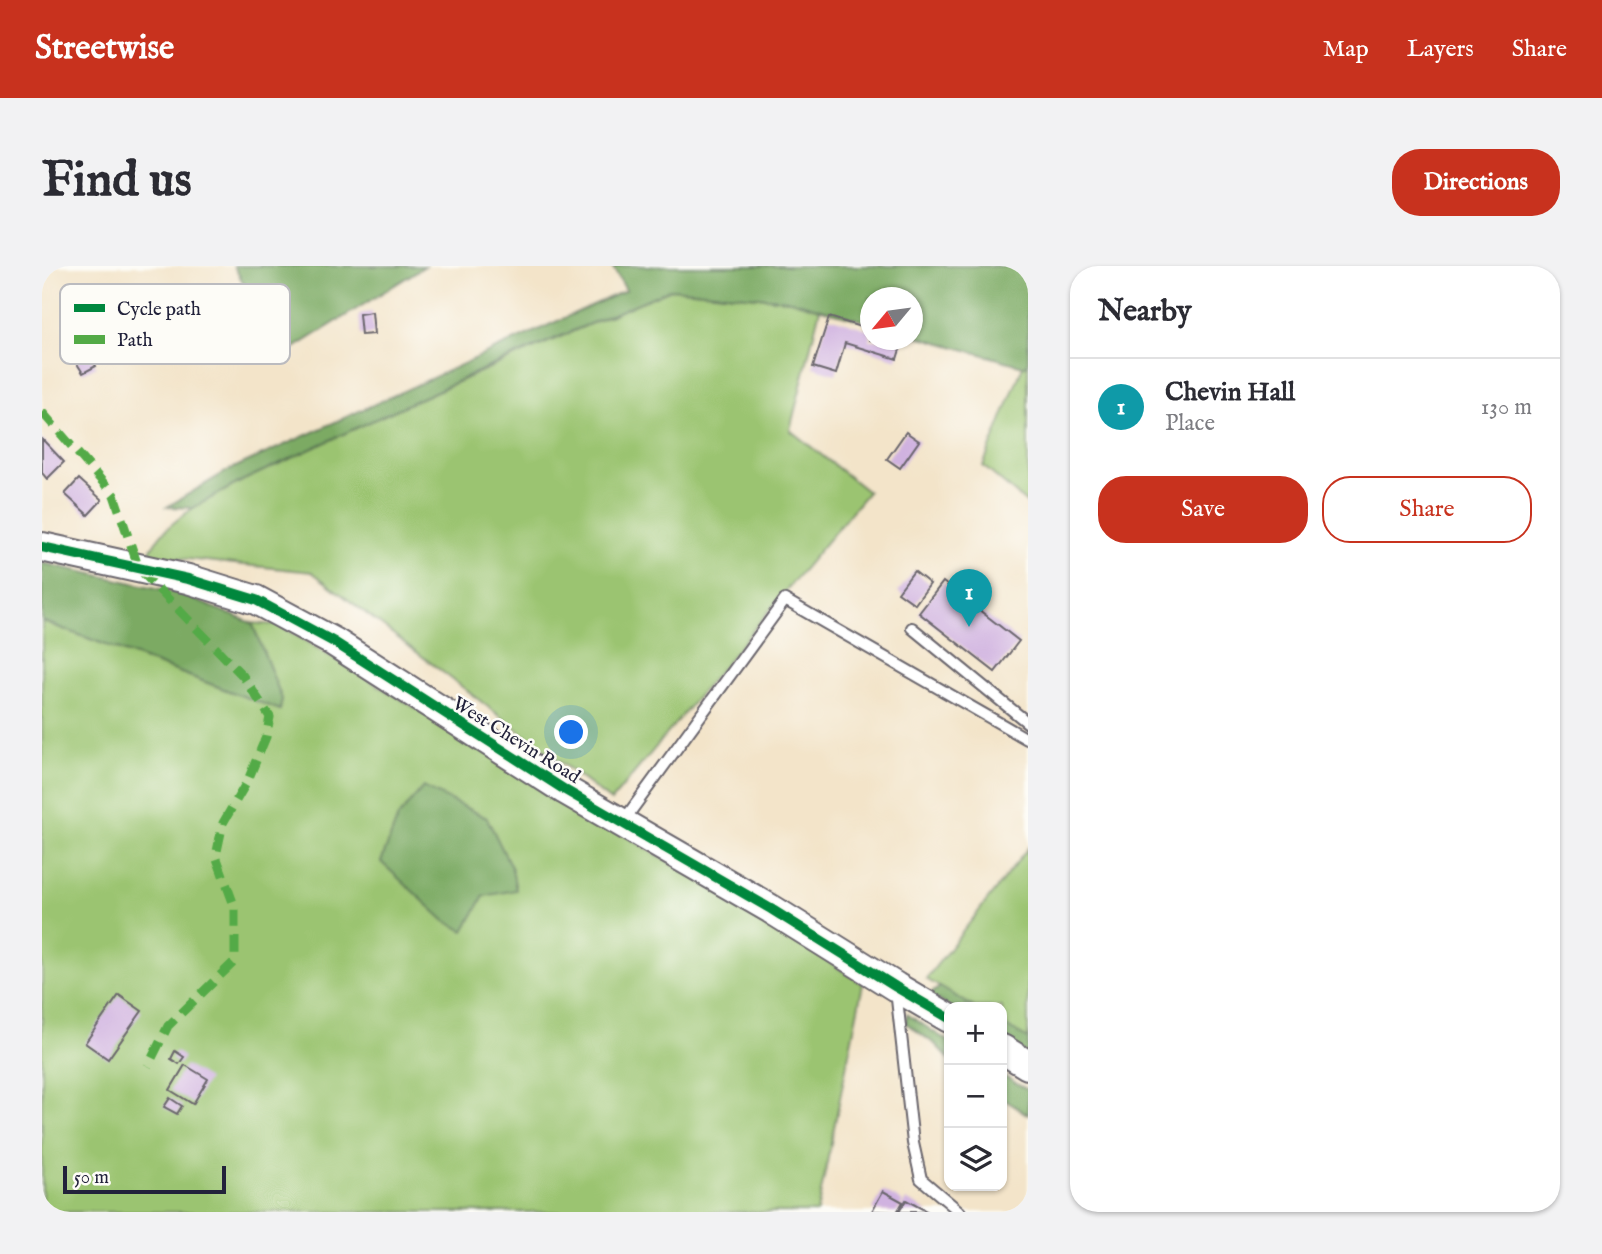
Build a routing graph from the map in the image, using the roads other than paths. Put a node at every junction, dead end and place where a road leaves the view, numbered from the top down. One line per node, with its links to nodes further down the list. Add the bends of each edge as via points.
1 (42, 547): 5 (street, West Chevin Road, via 188,579 256,600 334,642)
2 (912, 628): 3 (lane)
3 (1028, 723)
4 (1028, 737): 5 (lane, via 785,600)
5 (622, 823): 6 (street, West Chevin Road)
6 (895, 987): 7 (street, West Chevin Road); 10 (lane, via 921,1180)
7 (944, 1015)
8 (1007, 1052): 9 (street)
9 (1028, 1065)
10 (960, 1212)

